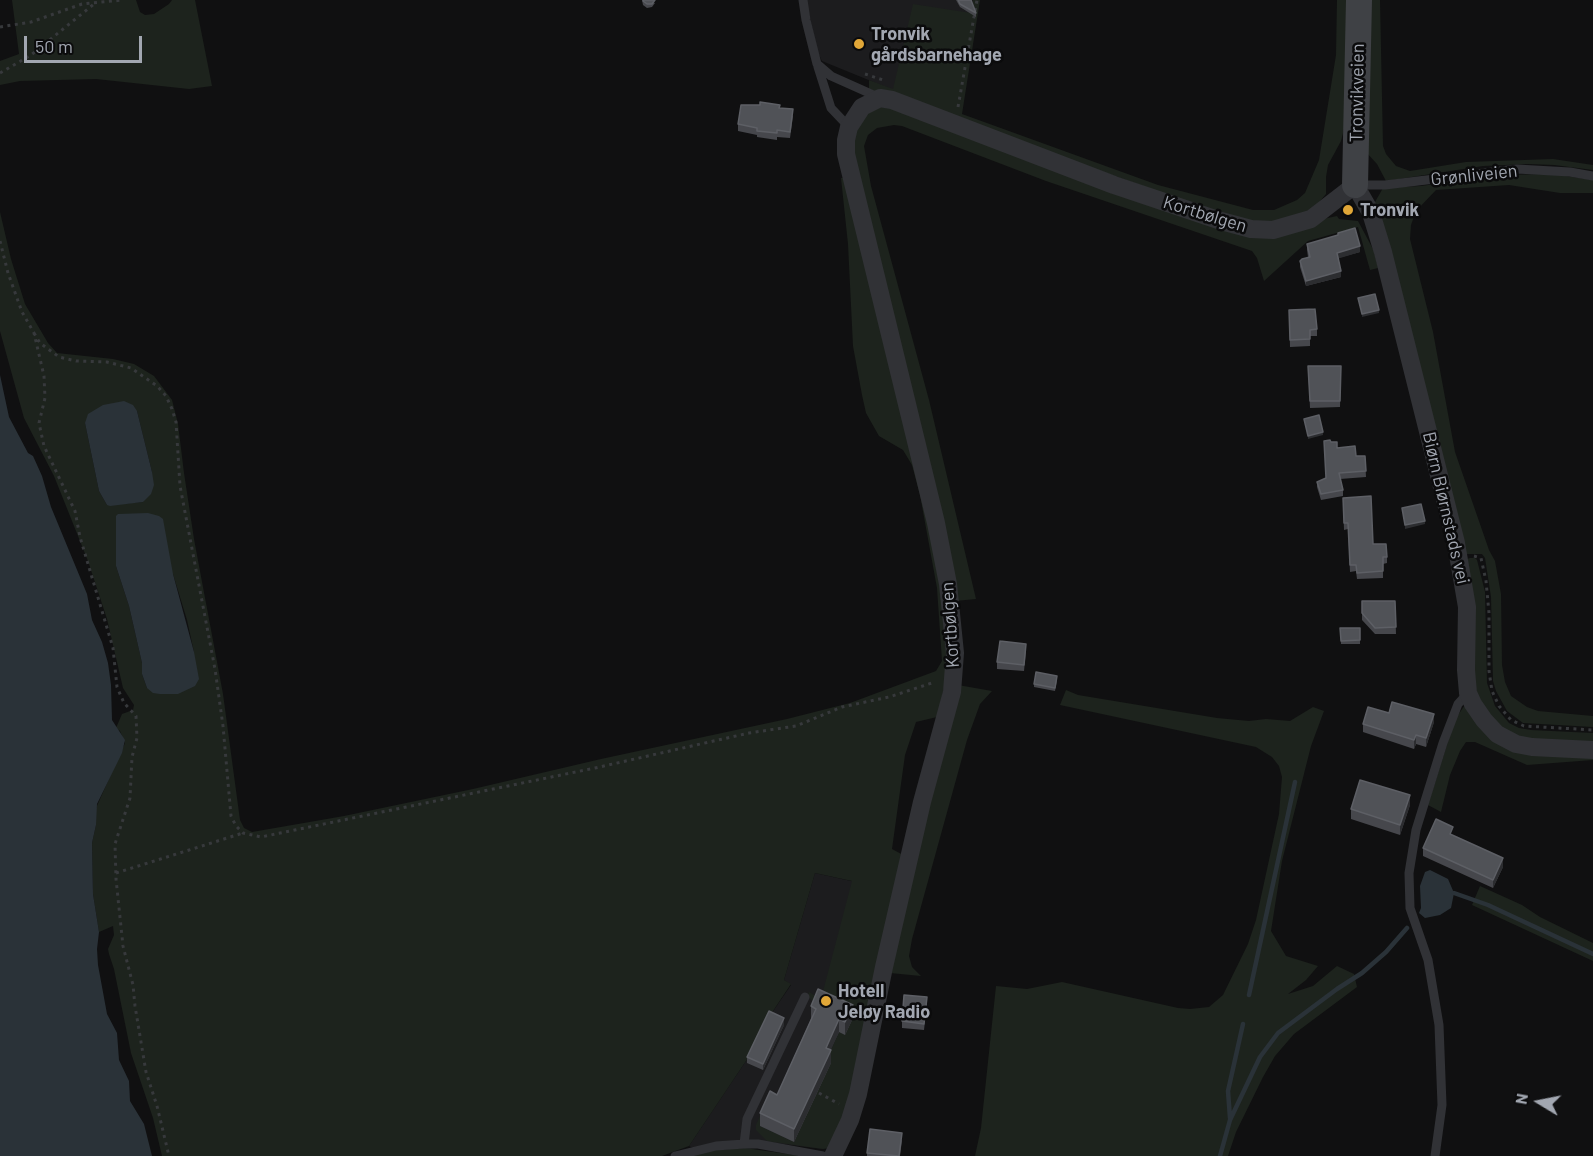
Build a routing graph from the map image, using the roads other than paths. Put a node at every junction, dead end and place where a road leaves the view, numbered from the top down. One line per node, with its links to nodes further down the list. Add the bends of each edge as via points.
1 (803, 0): 3 (lane)
2 (1359, 0): 7 (street, Tronvikveien)
3 (817, 64): 4 (lane, Kortbølgen, via 831,76); 5 (lane, via 831,108)
4 (880, 98): 5 (street, via 862,107); 7 (street, Kortbølgen, via 1114,185 1251,229 1273,230 1311,219)
5 (849, 127): 14 (street, Kortbølgen, via 846,154 850,175 933,512 948,584 955,653 952,692 917,823 853,1111)
6 (1593, 176): 7 (lane, Grønliveien, via 1517,169)
7 (1355, 185): 8 (street, Biørn Biørnstads vei, via 1371,213 1383,252 1456,543 1467,607)
8 (1468, 693): 9 (street, Biørn Biørnstads vei, via 1484,720 1505,739 1532,747); 15 (lane, via 1455,710 1443,743 1416,830 1409,873 1410,908 1428,960 1439,1025 1442,1105)
9 (1593, 750)
10 (805, 998): 11 (lane, via 747,1119)
11 (744, 1144): 12 (lane); 13 (lane)
12 (675, 1156)
13 (823, 1156)
14 (833, 1156)
15 (1435, 1156)

